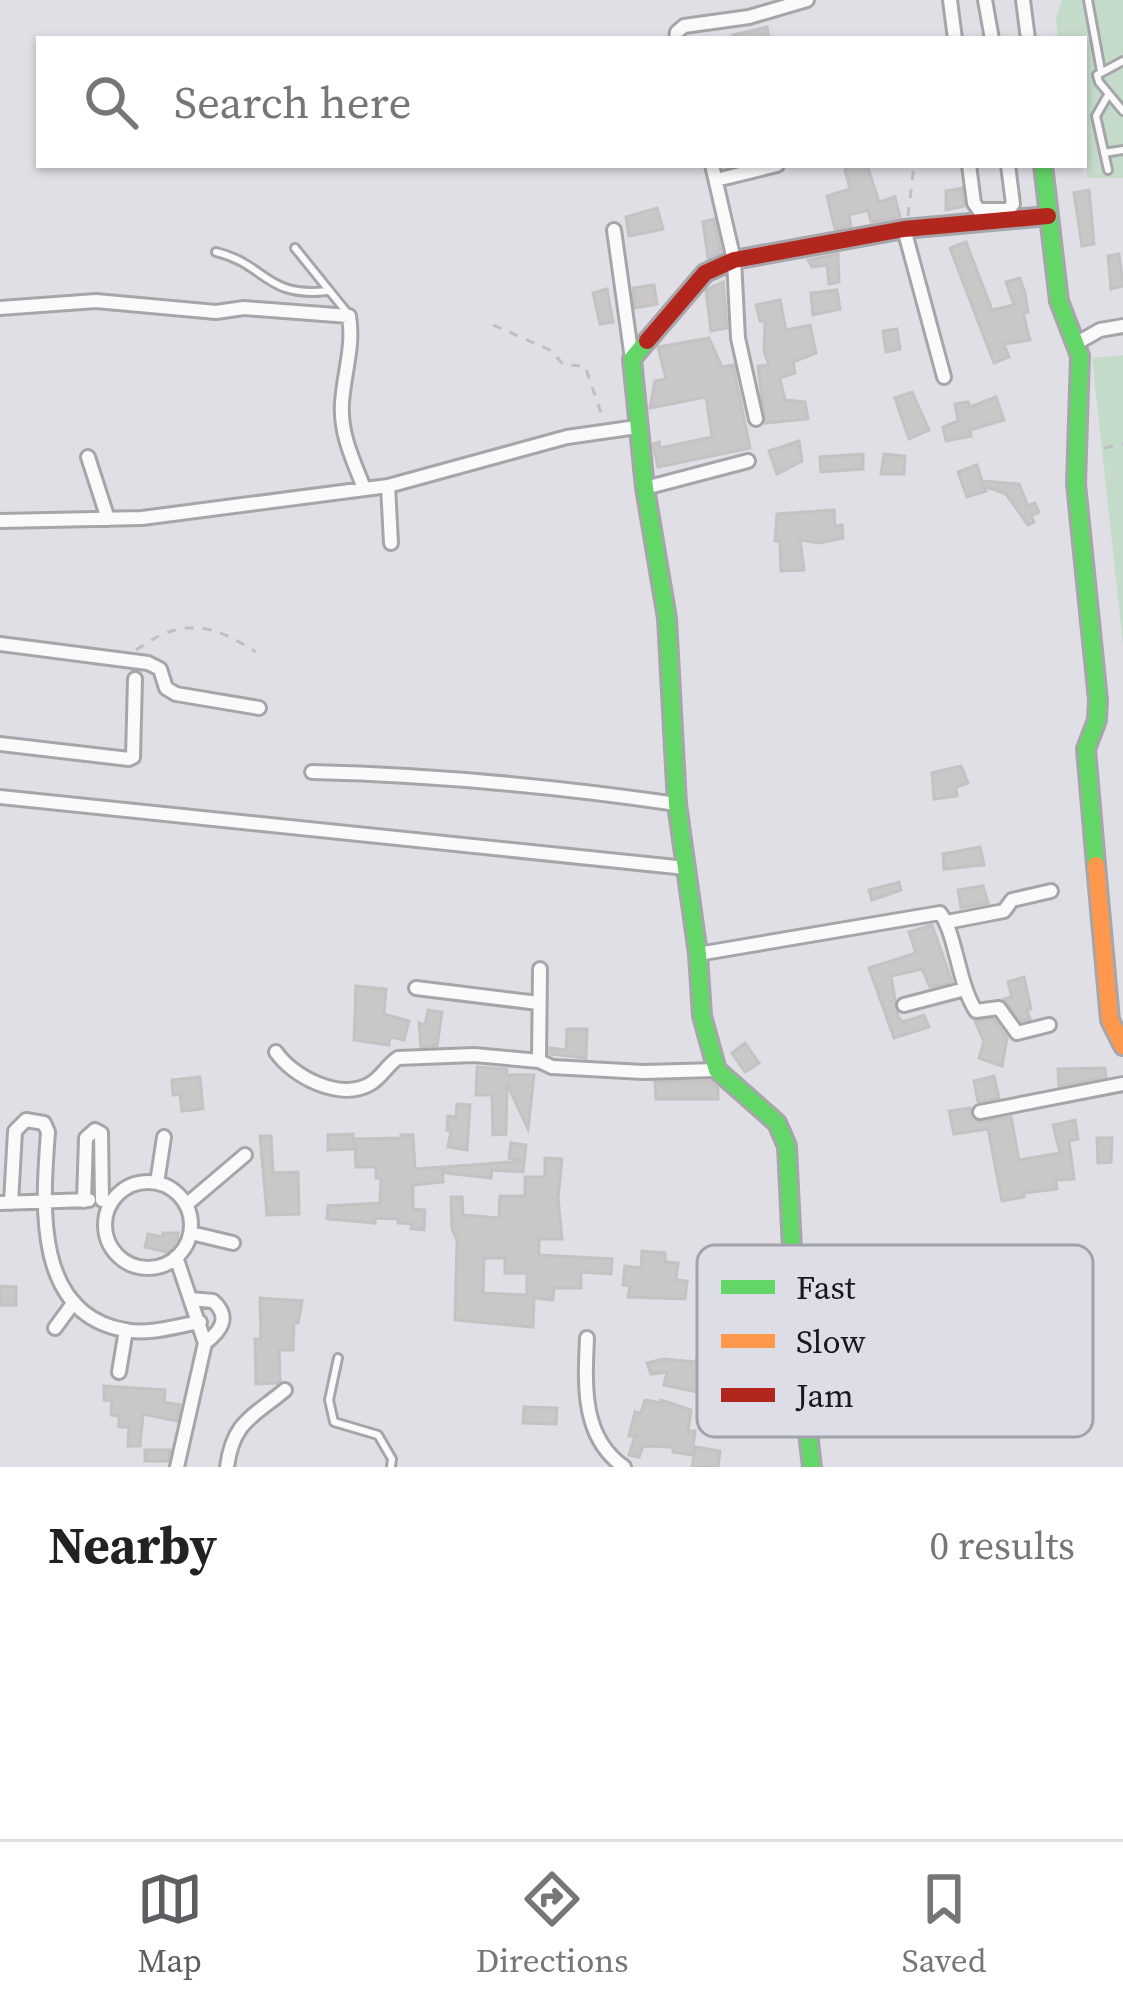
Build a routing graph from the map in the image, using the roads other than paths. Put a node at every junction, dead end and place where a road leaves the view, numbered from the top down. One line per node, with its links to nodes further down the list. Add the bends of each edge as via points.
1 (807, 0): 6 (street, via 684,26)
2 (950, 0): 7 (street)
3 (985, 0): 8 (street)
4 (1023, 0): 9 (street)
5 (1088, 0): 11 (lane)
6 (676, 36)
7 (955, 36)
8 (991, 36)
9 (1028, 36)
10 (1123, 61): 11 (lane)
11 (1101, 71): 12 (lane)
12 (1108, 95): 13 (lane); 15 (lane, via 1096,116)
13 (1123, 111)
14 (1123, 150): 15 (lane)
15 (1104, 153): 21 (lane)
16 (713, 168): 22 (street)
17 (765, 168): 22 (street)
18 (968, 168): 19 (street, via 974,203 994,211 1013,204)
19 (1008, 168)
20 (1043, 168): 23 (street)
21 (1108, 170)
22 (716, 180): 28 (street)
23 (1048, 216): 24 (street); 33 (street, via 1064,322)
24 (904, 229): 28 (street); 35 (street)
25 (614, 230): 34 (street)
26 (296, 248): 29 (lane)
27 (217, 252): 29 (lane, via 243,258 279,287)
28 (734, 260): 34 (street, via 705,273); 36 (street, via 738,338)
29 (327, 292): 31 (lane)
30 (0, 308): 31 (street, via 96,302)
31 (349, 316): 41 (street, via 344,430)
32 (1123, 326): 33 (street)
33 (1077, 343): 63 (street, via 1080,558 1098,700 1086,749 1110,1020)
34 (632, 359): 37 (street)
35 (944, 377)
36 (756, 419)
37 (637, 427): 40 (street, via 567,436); 42 (street)
38 (88, 457): 43 (street)
39 (748, 460): 42 (street)
40 (388, 486): 41 (street); 45 (street)
41 (364, 488): 43 (street)
42 (645, 488): 52 (street, via 667,618)
43 (108, 519): 44 (street)
44 (0, 521)
45 (391, 543)
46 (0, 644): 48 (street, via 156,665 176,694)
47 (135, 679): 49 (street, via 129,759)
48 (259, 708)
49 (0, 744)
50 (312, 772): 52 (street, via 538,783)
51 (0, 797): 53 (street)
52 (677, 805): 53 (street)
53 (686, 868): 56 (street)
54 (1051, 891): 55 (street)
55 (947, 922): 56 (street, via 940,913); 59 (street)
56 (698, 954): 66 (street, via 702,1016)
57 (539, 969): 60 (street)
58 (416, 988): 60 (street)
59 (965, 989): 61 (street); 62 (street, via 976,1011 999,1008 1018,1033)
60 (538, 1003): 65 (street)
61 (904, 1006)
62 (1048, 1025)
63 (1123, 1046)
64 (276, 1052): 65 (street, via 305,1078 346,1088 370,1084 398,1058)
65 (539, 1061): 66 (street)
66 (717, 1070): 79 (street, via 776,1123 787,1146)
67 (1123, 1084): 68 (street)
68 (980, 1112)
69 (164, 1137): 71 (street)
70 (244, 1155): 76 (street)
71 (157, 1183): 72 (street); 76 (street)
72 (108, 1199): 73 (street); 73 (street, via 104,1144 95,1130 86,1138); 80 (street, via 105,1226 116,1253 140,1267)
73 (84, 1201): 75 (street)
74 (6, 1203): 75 (street); 75 (street, via 15,1130 26,1120 48,1132)
75 (43, 1203): 82 (street, via 54,1271)
76 (187, 1205): 77 (street)
77 (190, 1233): 78 (street); 80 (street)
78 (233, 1243)
79 (792, 1245)
80 (176, 1258): 81 (street)
81 (191, 1299): 83 (street); 87 (street, via 213,1301 224,1318)
82 (74, 1302): 84 (street); 85 (street)
83 (200, 1322): 85 (street); 87 (street)
84 (55, 1328)
85 (126, 1330): 89 (street)
86 (586, 1339): 95 (street, via 585,1402 605,1447)
87 (206, 1343): 92 (street)
88 (338, 1358): 94 (lane, via 334,1422 378,1435)
89 (119, 1372)
90 (285, 1390): 93 (street, via 247,1417)
91 (808, 1437): 96 (street)
92 (177, 1467)
93 (227, 1467)
94 (391, 1467)
95 (624, 1467)
96 (812, 1467)

